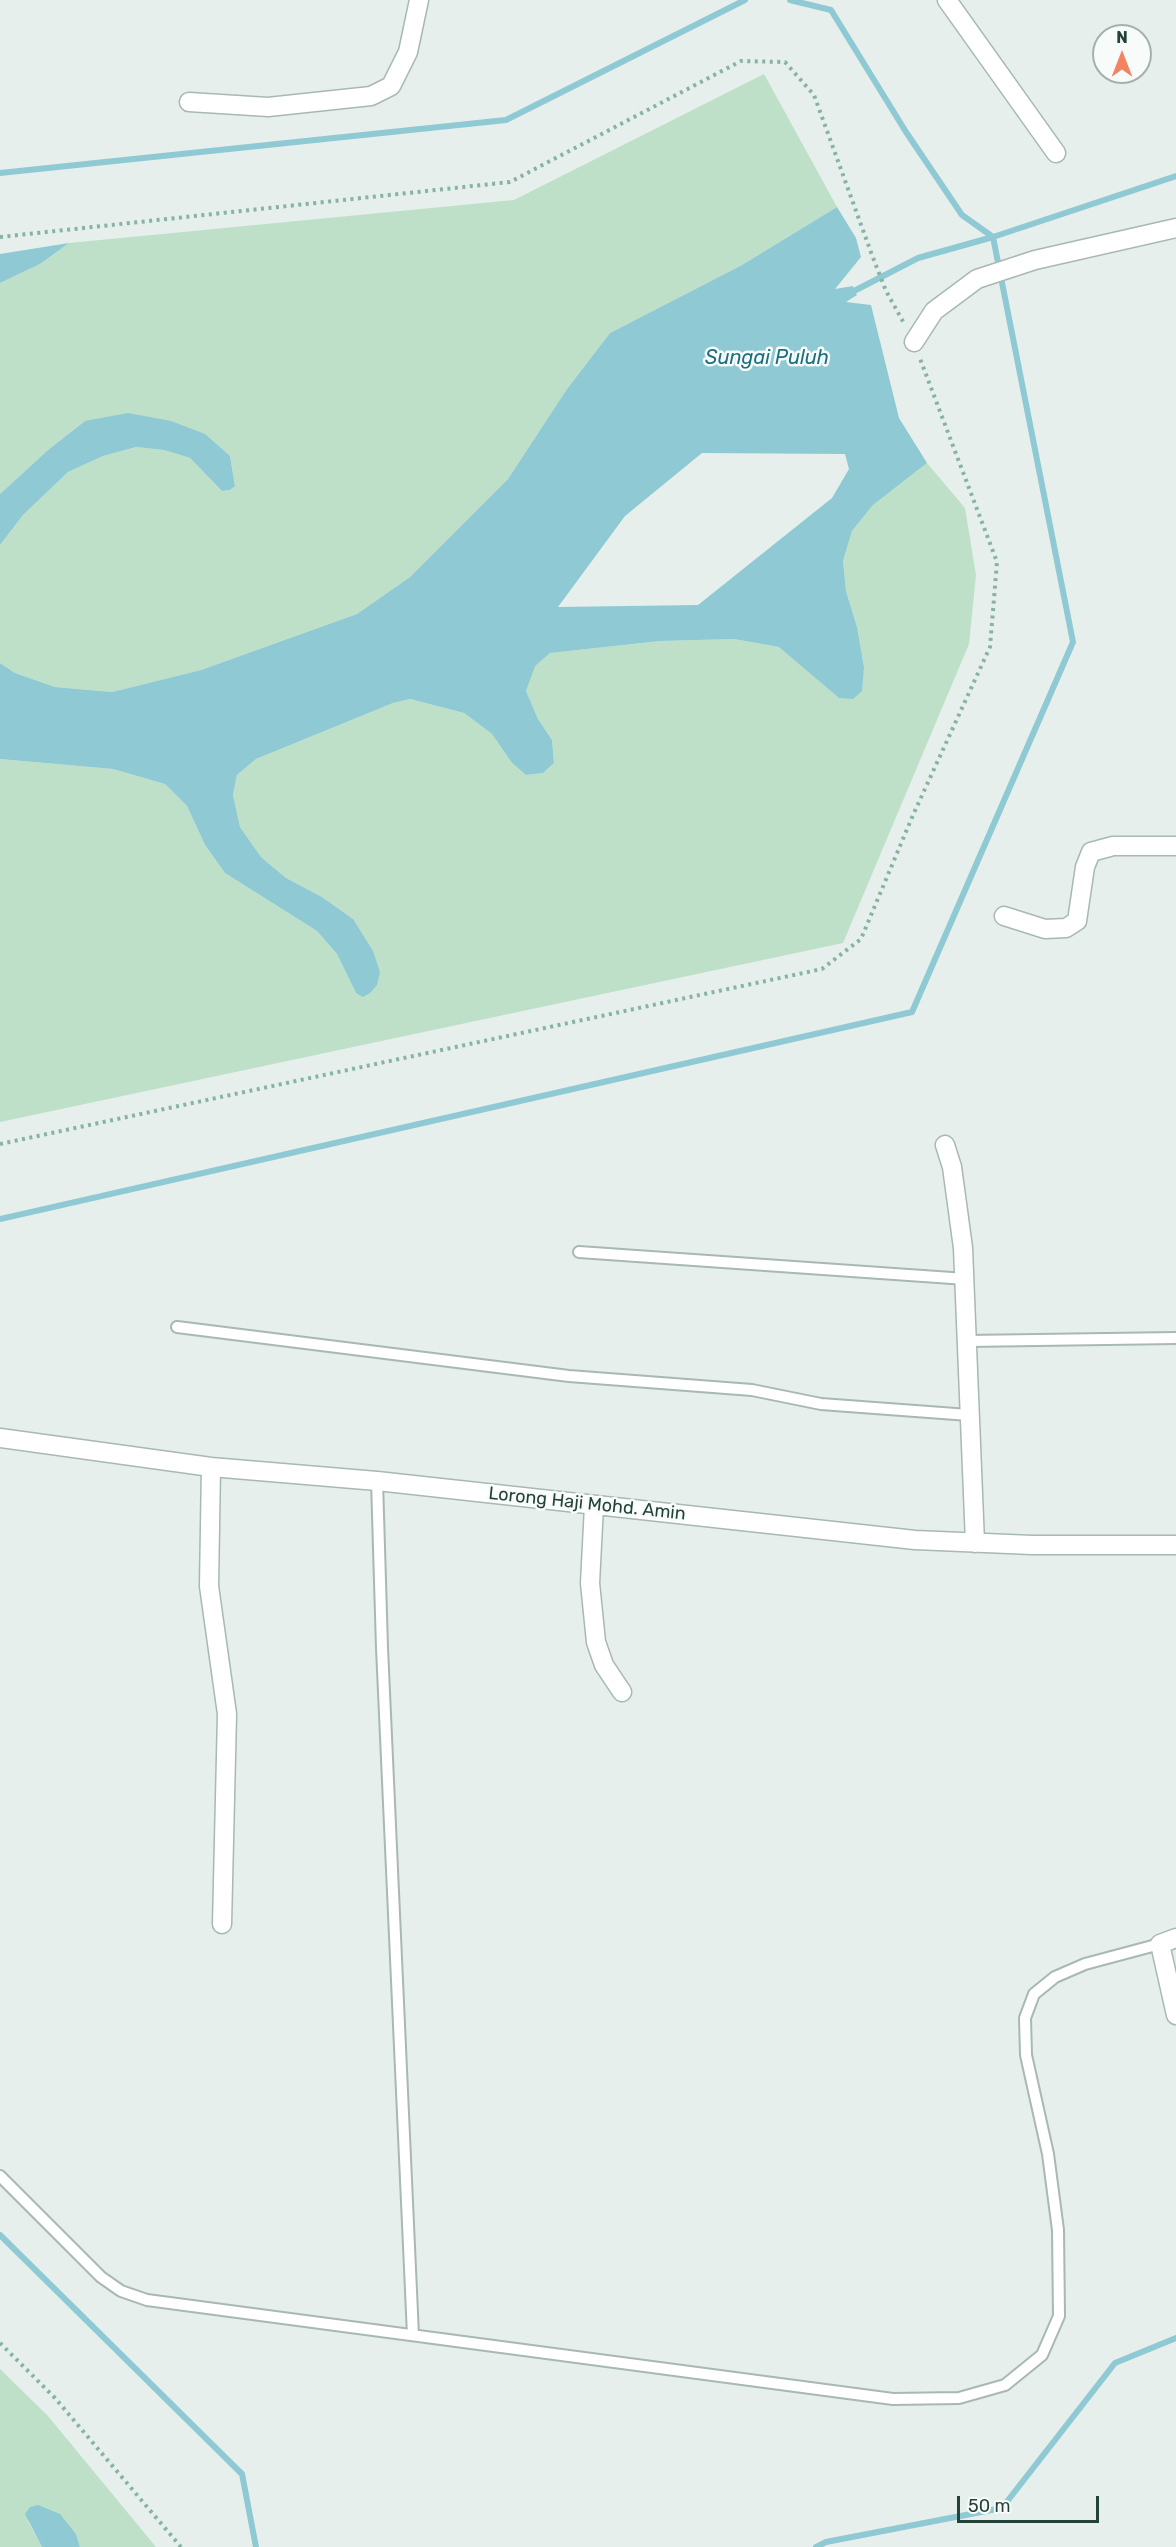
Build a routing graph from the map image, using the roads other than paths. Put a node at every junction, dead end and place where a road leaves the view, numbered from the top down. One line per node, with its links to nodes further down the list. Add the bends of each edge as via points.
1 (947, 0): 4 (street)
2 (412, 2): 3 (street, via 408,52 391,86 371,96 268,107)
3 (189, 102)
4 (1056, 153)
5 (1176, 228): 6 (street, via 1035,260 977,279 934,310)
6 (914, 342)
7 (1176, 846): 8 (street, via 1113,846 1091,852 1077,921 1066,928 1045,929)
8 (1004, 916)
9 (945, 1145): 11 (street)
10 (579, 1252): 11 (lane)
11 (966, 1279): 14 (street)
12 (177, 1327): 15 (lane, via 568,1376 752,1390 820,1404)
13 (1176, 1338): 14 (lane)
14 (967, 1341): 15 (street)
15 (969, 1415): 20 (street)
16 (0, 1438): 17 (street, Lorong Haji Mohd. Amin)
17 (211, 1467): 18 (street, Lorong Haji Mohd. Amin); 23 (street, via 209,1586 227,1714)
18 (377, 1481): 19 (street, Lorong Haji Mohd. Amin); 27 (lane)
19 (594, 1506): 20 (street, Lorong Haji Mohd. Amin); 22 (street, via 590,1583 596,1642 604,1665)
20 (975, 1543): 21 (street, Lorong Haji Mohd. Amin)
21 (1176, 1545)
22 (622, 1692)
23 (222, 1924)
24 (1168, 1941): 25 (street); 27 (lane, via 1085,1964 1055,1977 1034,1994 1025,2018 1026,2055 1048,2154 1058,2230 1059,2316 1042,2355 1005,2385 959,2398 893,2399)
25 (1176, 2015)
26 (0, 2176): 27 (lane, via 101,2277 122,2291 147,2300)
27 (413, 2335)

